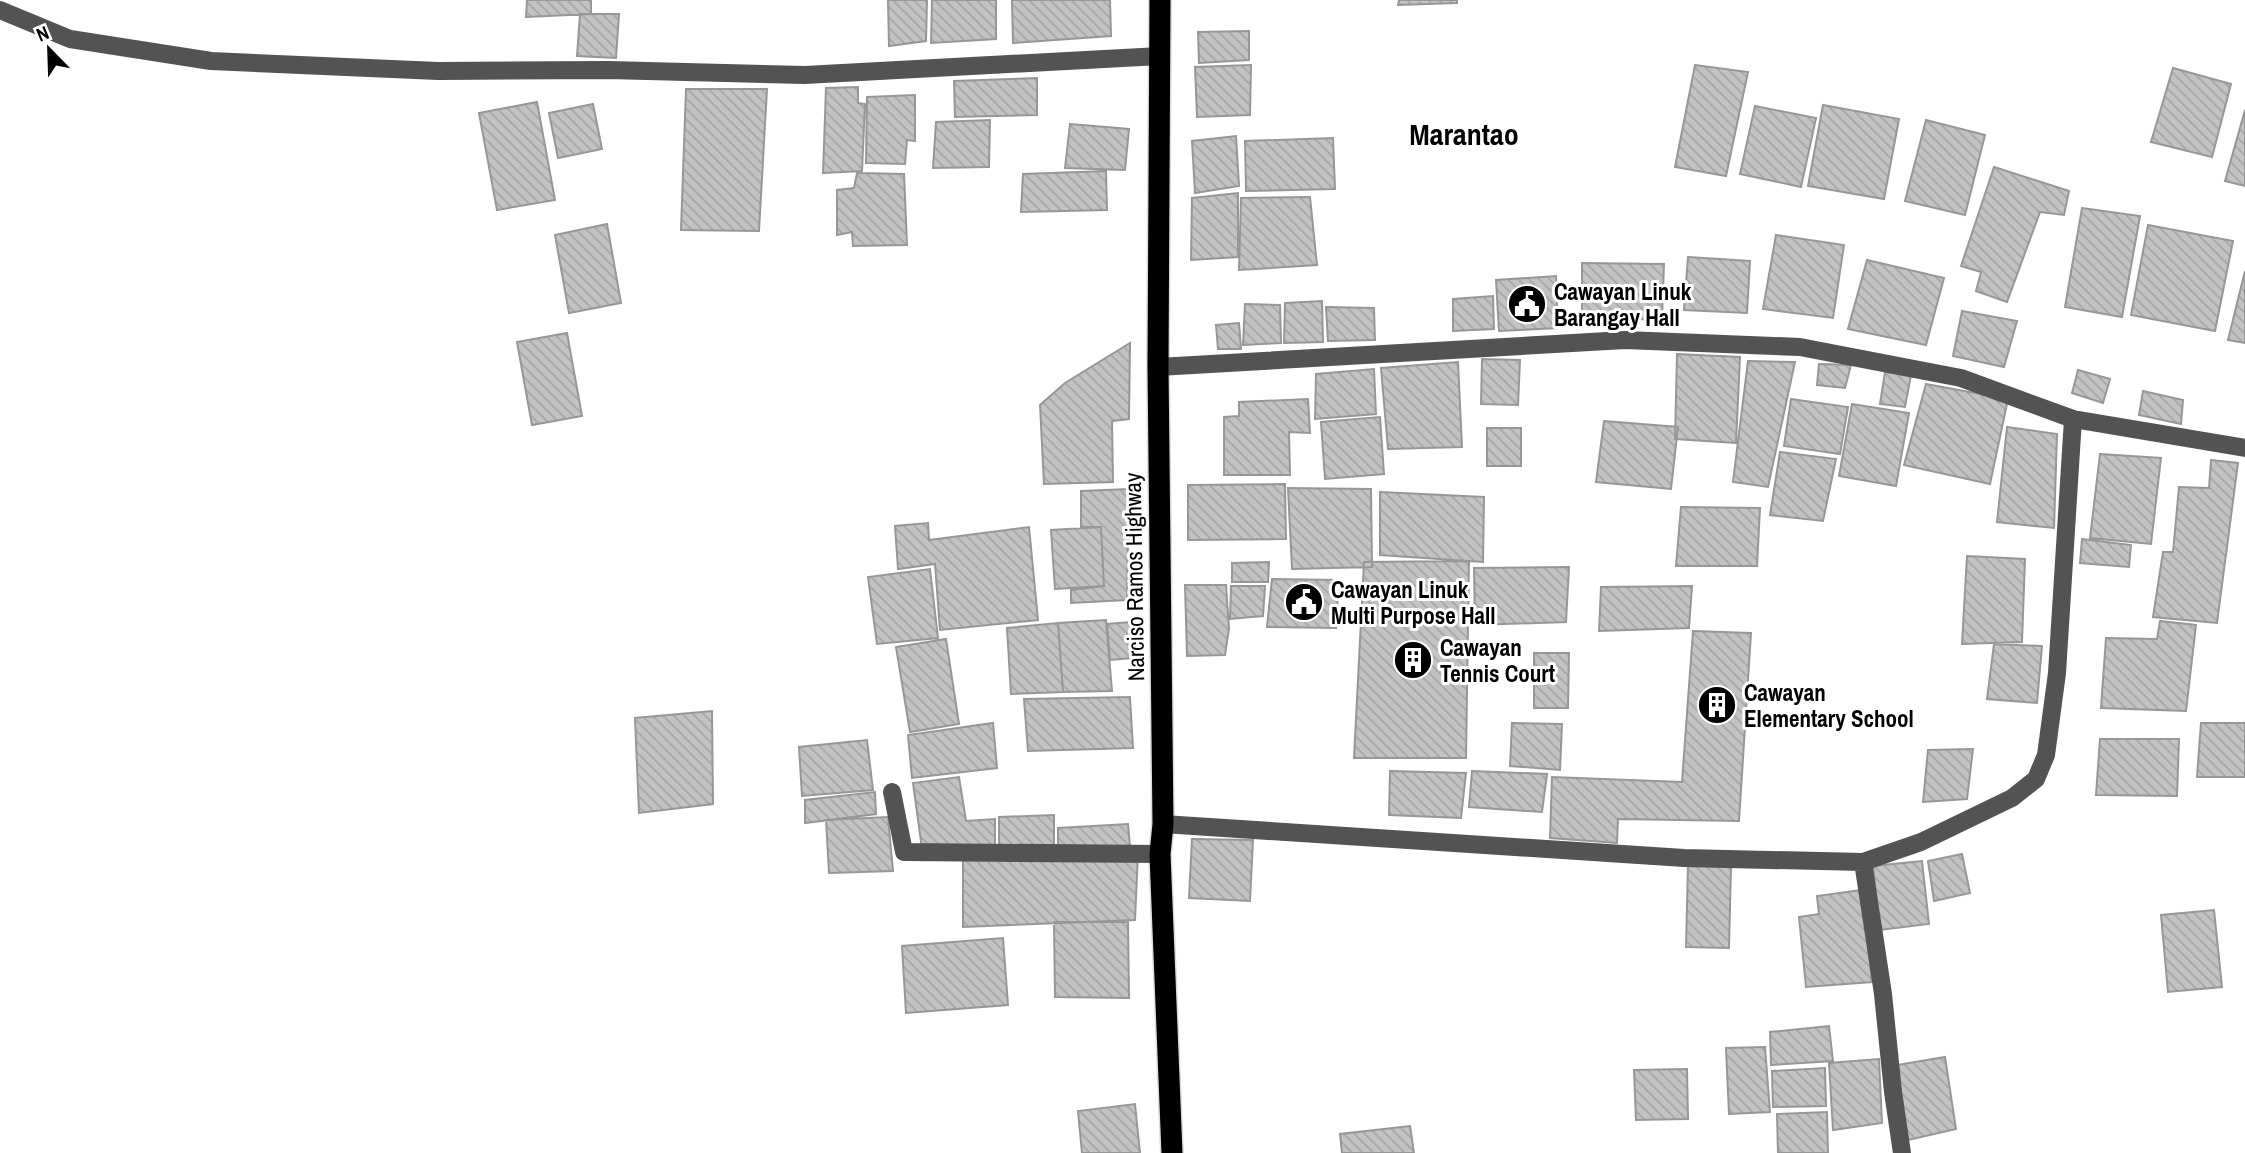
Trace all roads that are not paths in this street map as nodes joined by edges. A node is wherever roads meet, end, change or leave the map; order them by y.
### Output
1 (1160, 0) edge
2 (0, 9) edge
3 (1160, 55) junction
4 (1158, 368) junction
5 (2073, 419) junction
6 (2245, 448) edge
7 (892, 792) dead end
8 (1163, 824) junction
9 (1160, 853) junction
10 (1864, 862) junction
11 (1172, 1153) edge
12 (1902, 1153) edge

1 - 3 highway, Narciso Ramos Highway
2 - 3 street
3 - 4 highway, Narciso Ramos Highway
4 - 5 street
4 - 8 highway, Narciso Ramos Highway
5 - 6 street
5 - 10 street
7 - 9 street
8 - 9 highway, Narciso Ramos Highway
8 - 10 street
9 - 11 highway, Narciso Ramos Highway
10 - 12 street

